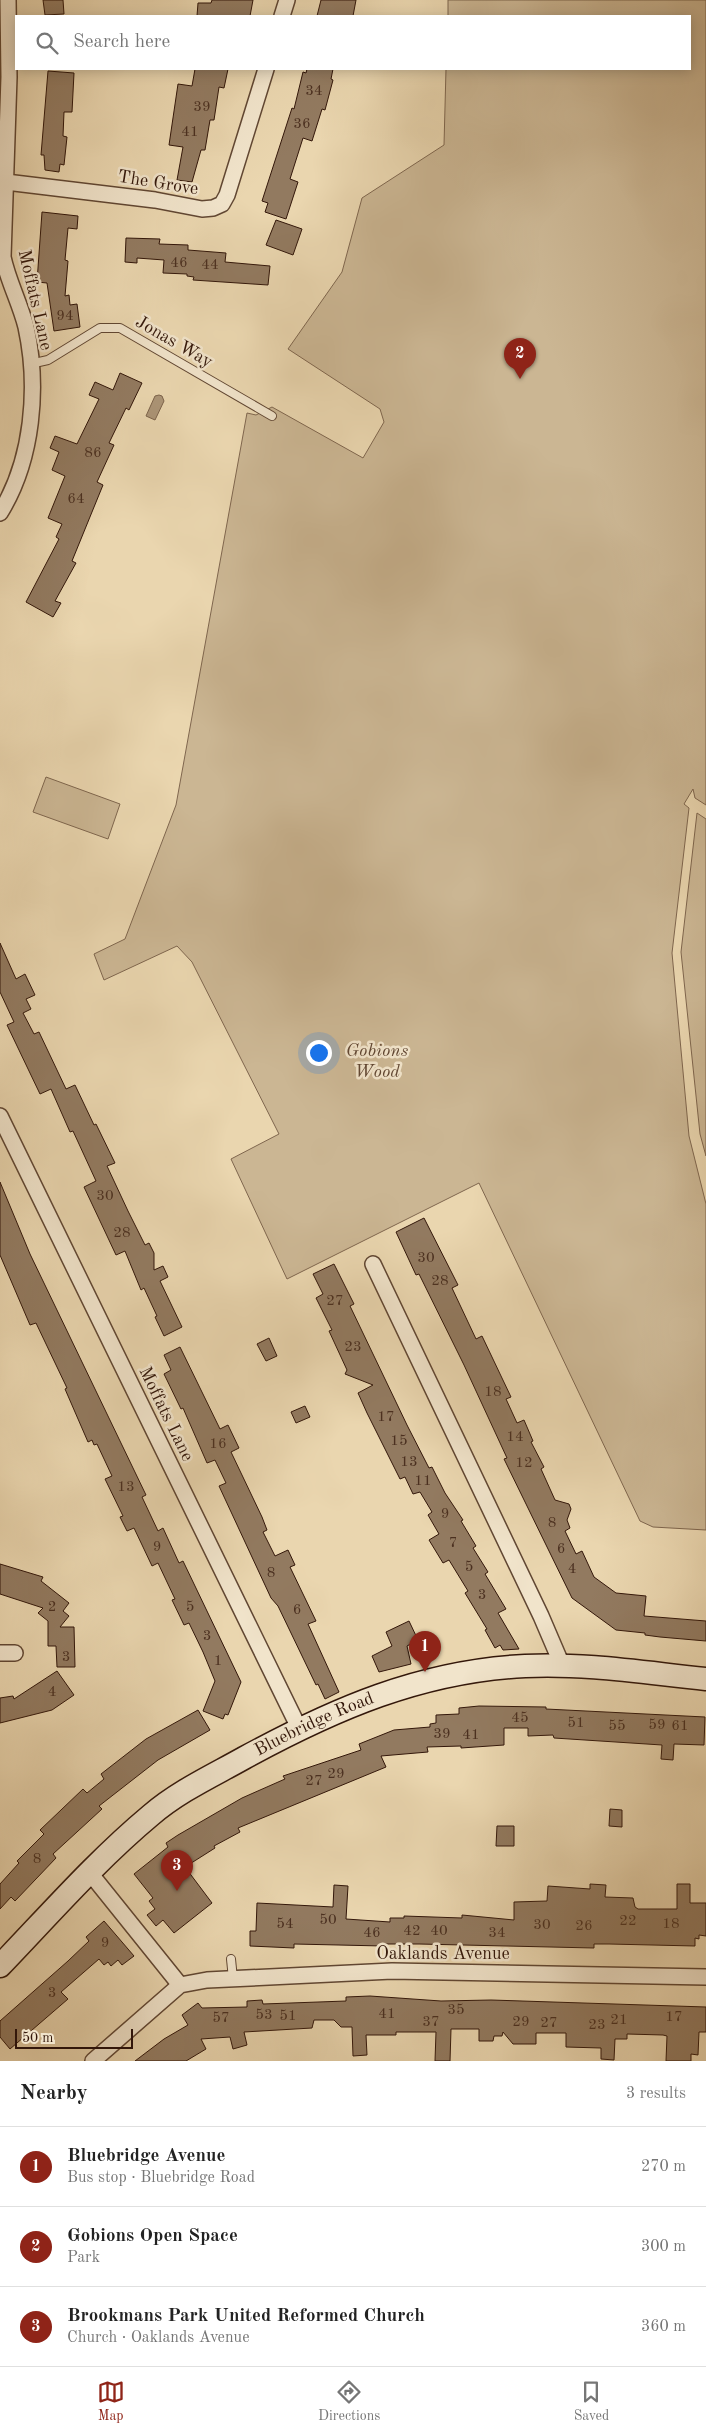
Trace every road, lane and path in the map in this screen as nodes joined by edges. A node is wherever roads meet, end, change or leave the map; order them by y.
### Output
1 (8, 0) edge
2 (287, 0) edge
3 (282, 15) edge
4 (5, 35) edge
5 (266, 70) edge
6 (6, 182) junction
7 (3, 275) edge
8 (30, 364) junction
9 (272, 416) dead end
10 (2, 505) edge
11 (0, 1116) edge
12 (373, 1264) dead end
13 (562, 1666) junction
14 (706, 1679) edge
15 (299, 1728) junction
16 (90, 1873) junction
17 (232, 1959) dead end
18 (0, 1966) edge
19 (706, 1977) edge
20 (233, 1979) junction
21 (180, 1985) junction
22 (93, 2061) edge

1 - 4 street, Moffats Lane
2 - 3 street
4 - 6 street, Moffats Lane
5 - 6 street, The Grove
6 - 7 street, Moffats Lane
7 - 8 street, Moffats Lane
8 - 9 lane, Jonas Way
8 - 10 street, Moffats Lane
11 - 15 street, Moffats Lane
12 - 13 street
13 - 14 street, Bluebridge Road
13 - 15 street, Bluebridge Road
15 - 16 street, Bluebridge Road
16 - 18 street, Bluebridge Road
16 - 21 street
17 - 20 lane
19 - 20 street, Oaklands Avenue
20 - 21 street, Oaklands Avenue
21 - 22 street

